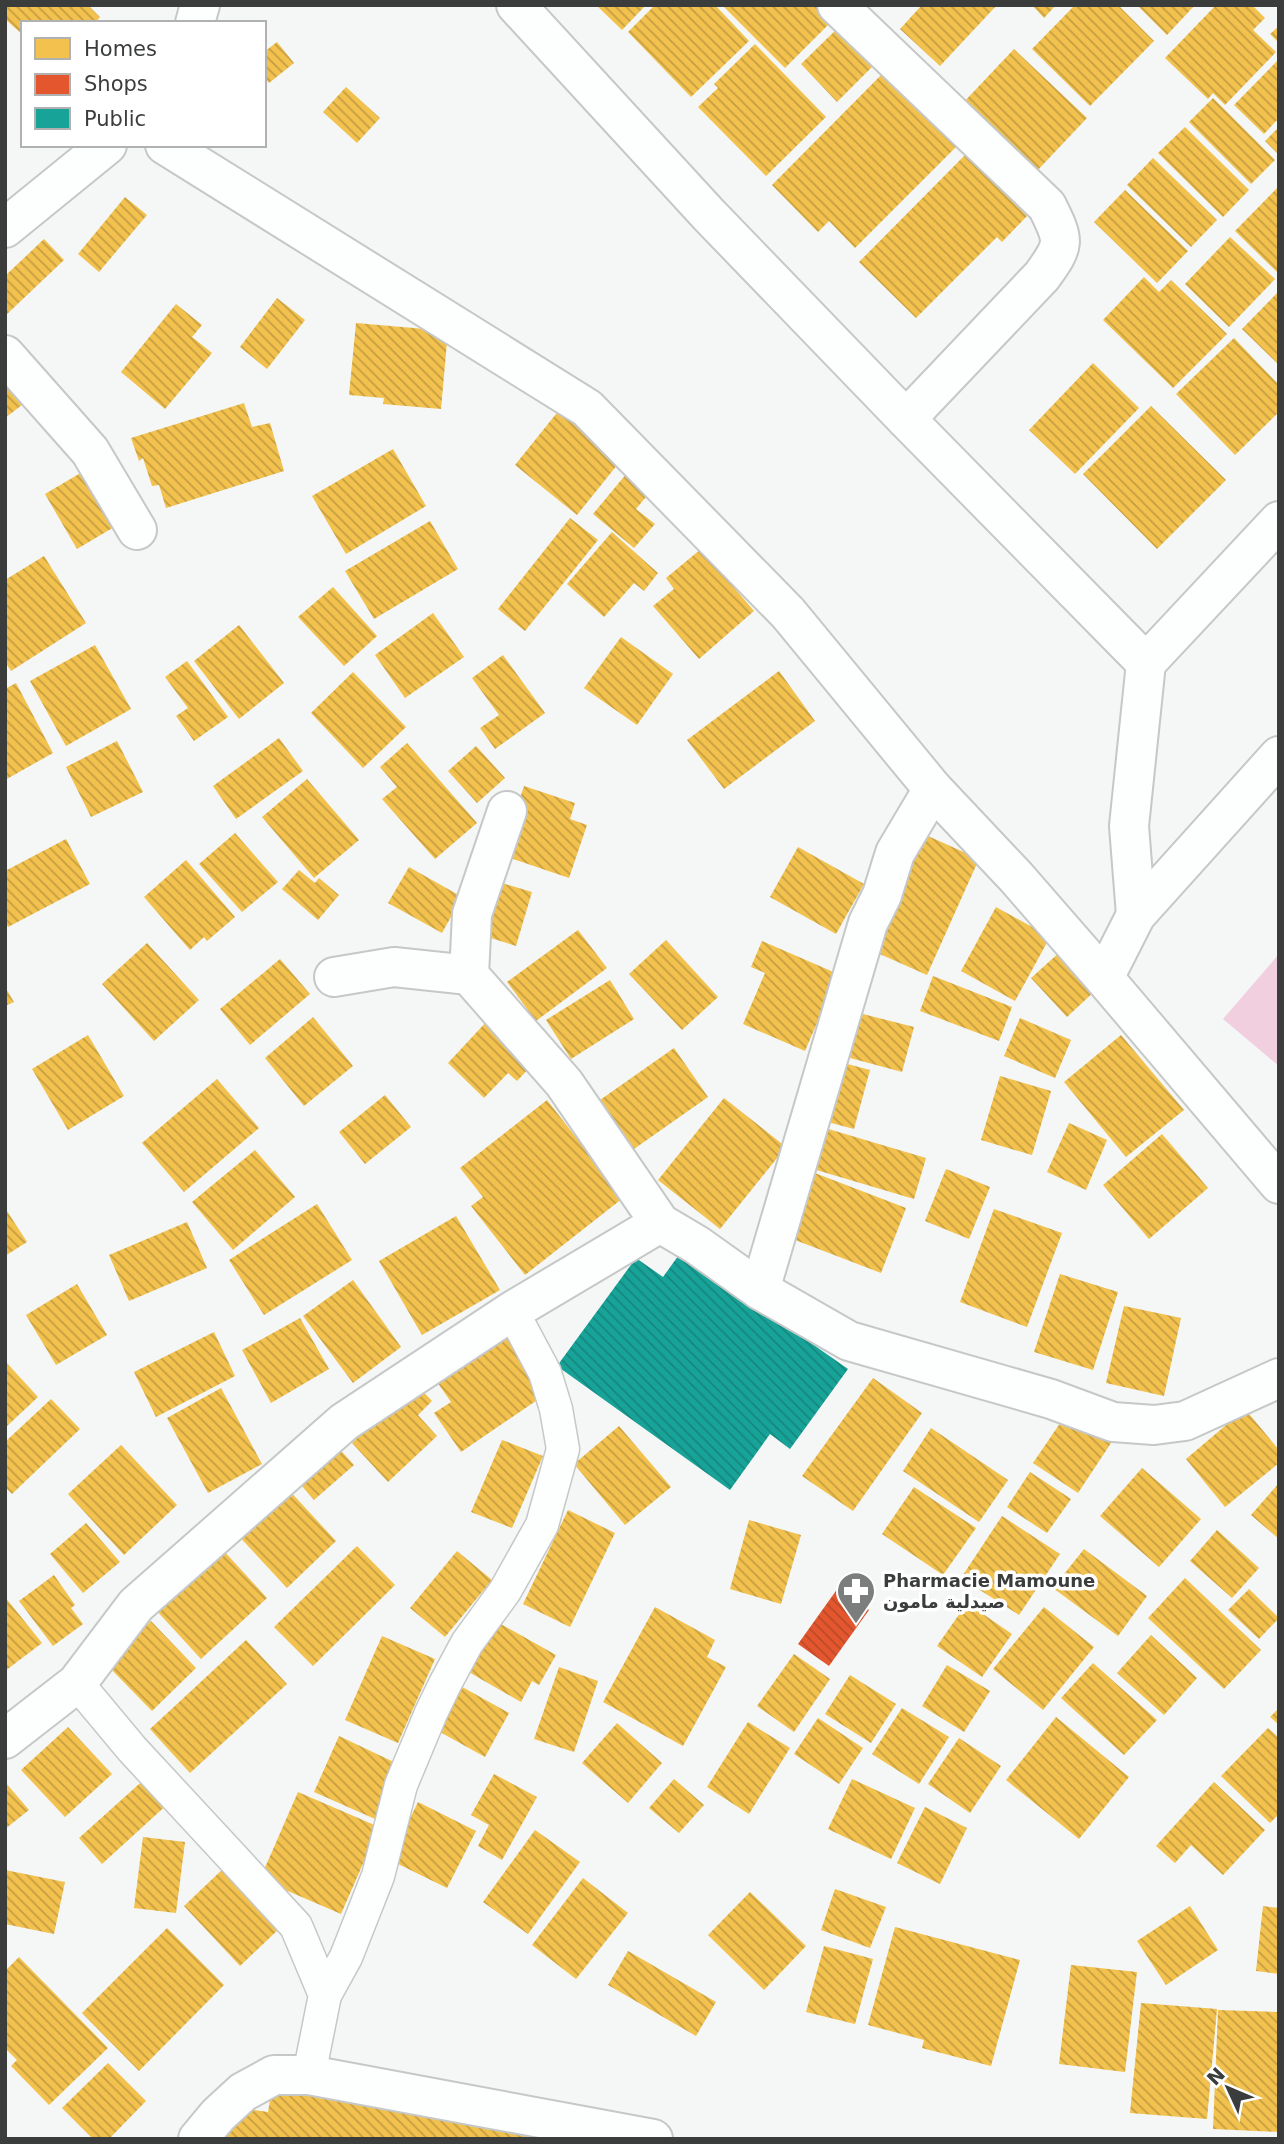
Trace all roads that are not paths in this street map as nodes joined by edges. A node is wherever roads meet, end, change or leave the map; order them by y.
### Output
1 (516, 5) edge
2 (837, 5) edge
3 (105, 147) edge
4 (167, 147) edge
5 (5, 228) edge
6 (5, 355) edge
7 (906, 419) junction
8 (1279, 521) edge
9 (137, 530) dead end
10 (1146, 663) junction
11 (1279, 756) edge
12 (933, 789) junction
13 (507, 811) dead end
14 (1136, 915) junction
15 (469, 975) junction
16 (334, 977) dead end
17 (1104, 978) junction
18 (1279, 1184) edge
19 (660, 1223) junction
20 (760, 1290) junction
21 (512, 1311) junction
22 (1279, 1378) edge
23 (77, 1683) junction
24 (5, 1739) edge
25 (325, 1995) junction
26 (309, 2076) junction
27 (198, 2139) edge
28 (653, 2139) edge

1 - 7 street
2 - 7 street
3 - 5 street
4 - 12 street
6 - 9 street
7 - 10 street
8 - 10 street
10 - 14 street
11 - 14 street
12 - 17 street
12 - 20 street
13 - 15 street
14 - 17 street
15 - 16 street
15 - 19 street
17 - 18 street
19 - 20 street
19 - 21 street
20 - 22 street
21 - 23 street
21 - 25 lane
23 - 24 street
23 - 25 lane
25 - 26 lane
26 - 27 street
26 - 28 street

